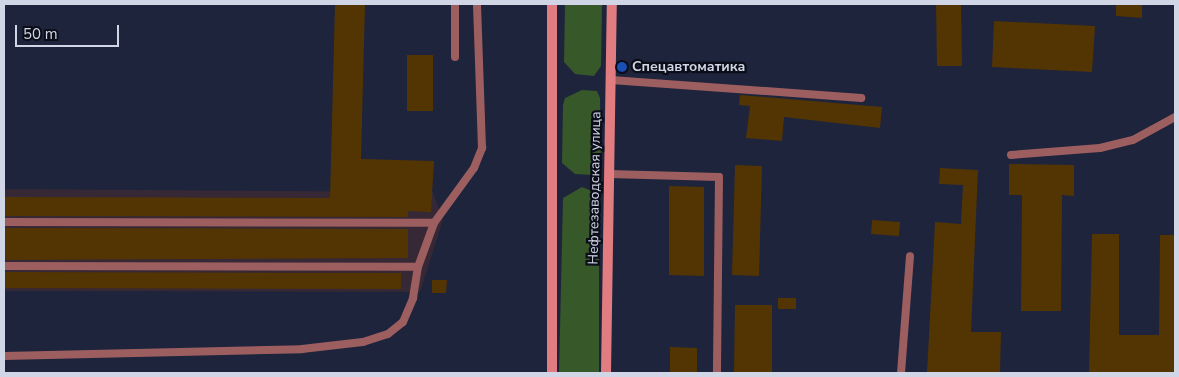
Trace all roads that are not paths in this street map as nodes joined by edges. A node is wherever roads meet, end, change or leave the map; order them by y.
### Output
1 (455, 4) edge
2 (478, 4) edge
3 (552, 4) edge
4 (612, 4) edge
5 (455, 57) dead end
6 (610, 80) junction
7 (861, 98) dead end
8 (1175, 117) edge
9 (1011, 155) dead end
10 (609, 174) junction
11 (4, 222) edge
12 (434, 223) junction
13 (910, 256) dead end
14 (4, 266) edge
15 (418, 267) junction
16 (4, 356) edge
17 (552, 373) edge
18 (606, 373) edge
19 (718, 373) edge
20 (901, 373) edge

1 - 5 lane
2 - 12 lane
3 - 17 main road
4 - 6 main road, Нефтезаводская улица
6 - 7 lane
6 - 10 main road, Нефтезаводская улица
8 - 9 lane
10 - 18 main road, Нефтезаводская улица
10 - 19 lane
11 - 12 lane
12 - 15 lane
13 - 20 lane
14 - 15 lane
15 - 16 lane

